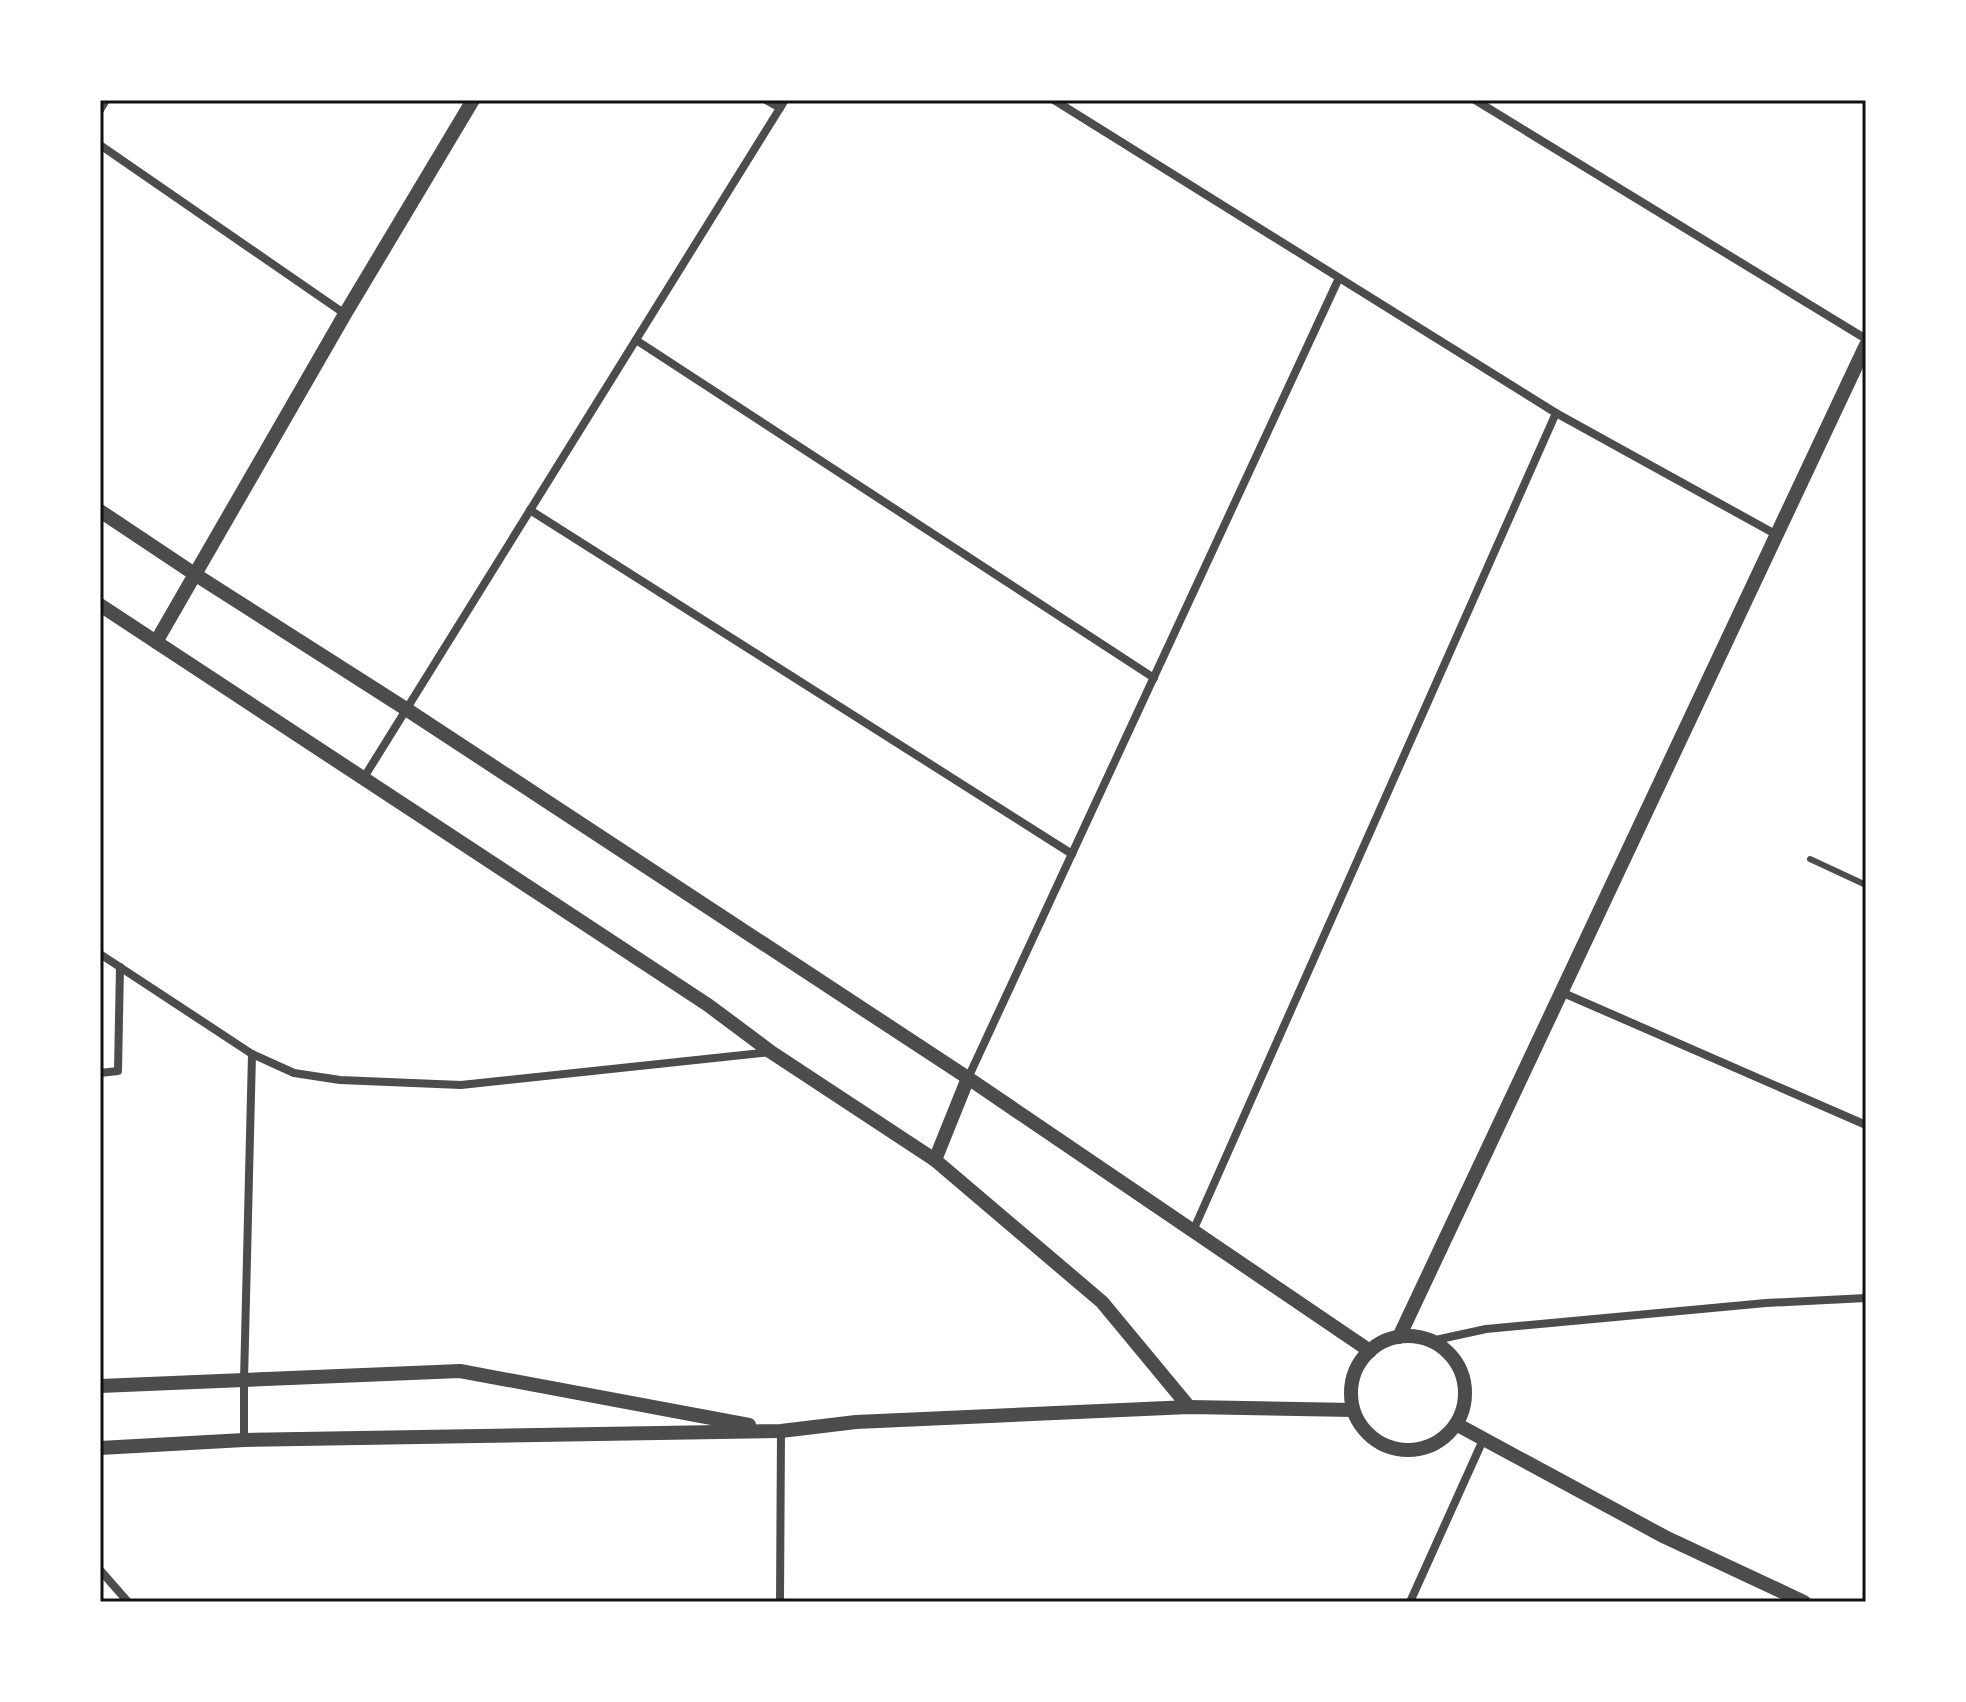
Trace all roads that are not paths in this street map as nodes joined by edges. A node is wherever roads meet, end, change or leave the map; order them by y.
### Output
1 (106, 100) edge
2 (473, 100) edge
3 (766, 100) edge
4 (1054, 100) edge
5 (1475, 100) edge
6 (783, 104) edge
7 (100, 110) edge
8 (100, 145) edge
9 (1339, 278) junction
10 (345, 314) junction
11 (636, 340) junction
12 (1866, 342) edge
13 (1556, 413) junction
14 (530, 510) junction
15 (100, 511) edge
16 (1777, 535) junction
17 (196, 575) junction
18 (100, 605) edge
19 (156, 642) junction
20 (1154, 678) junction
21 (406, 709) junction
22 (363, 779) junction
23 (1072, 854) junction
24 (1810, 859) dead end
25 (1866, 885) edge
26 (100, 954) edge
27 (120, 967) junction
28 (1561, 992) junction
29 (771, 1052) junction
30 (252, 1054) junction
31 (100, 1073) edge
32 (968, 1078) junction
33 (1866, 1125) edge
34 (935, 1160) junction
35 (1193, 1231) junction
36 (1866, 1298) edge
37 (1399, 1337) junction
38 (1431, 1341) junction
39 (1370, 1351) junction
40 (244, 1380) junction
41 (100, 1386) edge
42 (1189, 1407) junction
43 (1353, 1410) junction
44 (1456, 1424) junction
45 (781, 1431) junction
46 (244, 1440) junction
47 (1483, 1440) junction
48 (100, 1448) edge
49 (100, 1570) edge
50 (128, 1602) edge
51 (780, 1602) edge
52 (1410, 1602) edge
53 (1804, 1602) edge

1 - 7 street
2 - 10 street
3 - 6 street
4 - 9 street
5 - 12 street
6 - 11 street
8 - 10 street
9 - 13 street
9 - 20 street
10 - 17 street
11 - 14 street
11 - 20 street
12 - 16 street
13 - 16 street
13 - 35 street
14 - 21 street
14 - 23 street
15 - 17 street
16 - 28 street
17 - 19 street
17 - 21 street
18 - 19 street
19 - 22 street
20 - 23 street
21 - 22 street
21 - 32 street
22 - 29 street
23 - 32 street
24 - 25 lane
26 - 27 street
27 - 30 street
27 - 31 street
28 - 33 street
28 - 37 street
29 - 30 street
29 - 34 street
30 - 40 street
32 - 34 street
32 - 35 street
34 - 42 street
35 - 39 street
36 - 38 street
37 - 38 street
37 - 39 street
38 - 44 street
39 - 43 street
40 - 41 street
40 - 45 street
40 - 46 street
42 - 43 street
42 - 45 street
43 - 44 street
44 - 47 street
45 - 46 street
45 - 51 street
46 - 48 street
47 - 52 street
47 - 53 street
49 - 50 street

